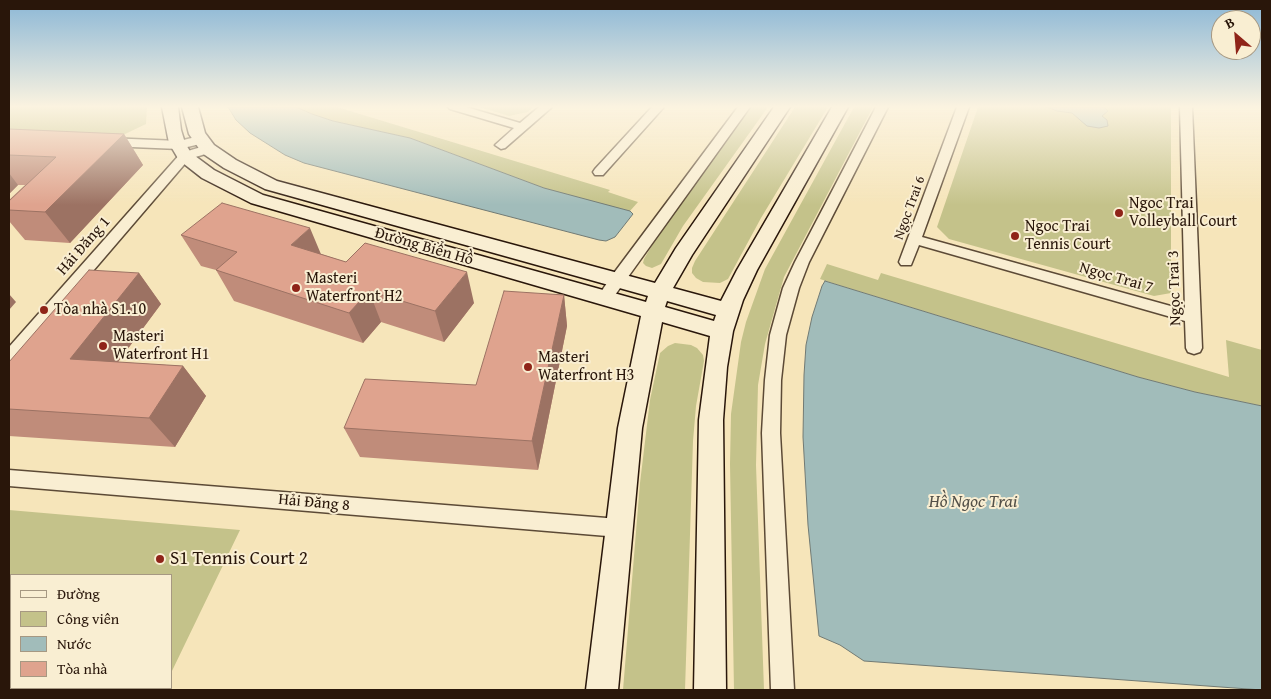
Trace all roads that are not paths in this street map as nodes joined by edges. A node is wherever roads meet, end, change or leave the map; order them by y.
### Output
1 (177, 140) edge
2 (202, 140) edge
3 (508, 140) edge
4 (628, 140) edge
5 (720, 140) edge
6 (760, 140) edge
7 (821, 140) edge
8 (865, 140) edge
9 (951, 140) edge
10 (1187, 140) edge
11 (98, 142) edge
12 (204, 144) junction
13 (501, 145) dead end
14 (182, 150) junction
15 (599, 172) dead end
16 (914, 239) junction
17 (906, 262) dead end
18 (616, 281) junction
19 (605, 298) junction
20 (657, 302) junction
21 (1193, 318) junction
22 (726, 321) junction
23 (1194, 348) dead end
24 (9, 358) edge
25 (9, 478) edge
26 (619, 528) junction
27 (602, 690) edge
28 (710, 690) edge
29 (782, 690) edge

1 - 14 street
2 - 12 street
3 - 13 street
4 - 15 street
5 - 18 street
6 - 20 street
7 - 22 street
8 - 29 street
9 - 16 street, Ngọc Trai 6
10 - 21 street, Ngọc Trai 3
11 - 14 street
12 - 14 street
12 - 18 street, Đường Biển Hồ
14 - 19 street, Đường Biển Hồ
14 - 24 street, Hải Đăng 1
16 - 17 street, Ngọc Trai 6
16 - 21 street, Ngọc Trai 7
18 - 19 street
18 - 20 street, Đường Biển Hồ
19 - 20 street, Đường Biển Hồ
20 - 22 street, Đường Biển Hồ
20 - 26 street
21 - 23 street, Ngọc Trai 3
22 - 28 street
25 - 26 street, Hải Đăng 8
26 - 27 street

